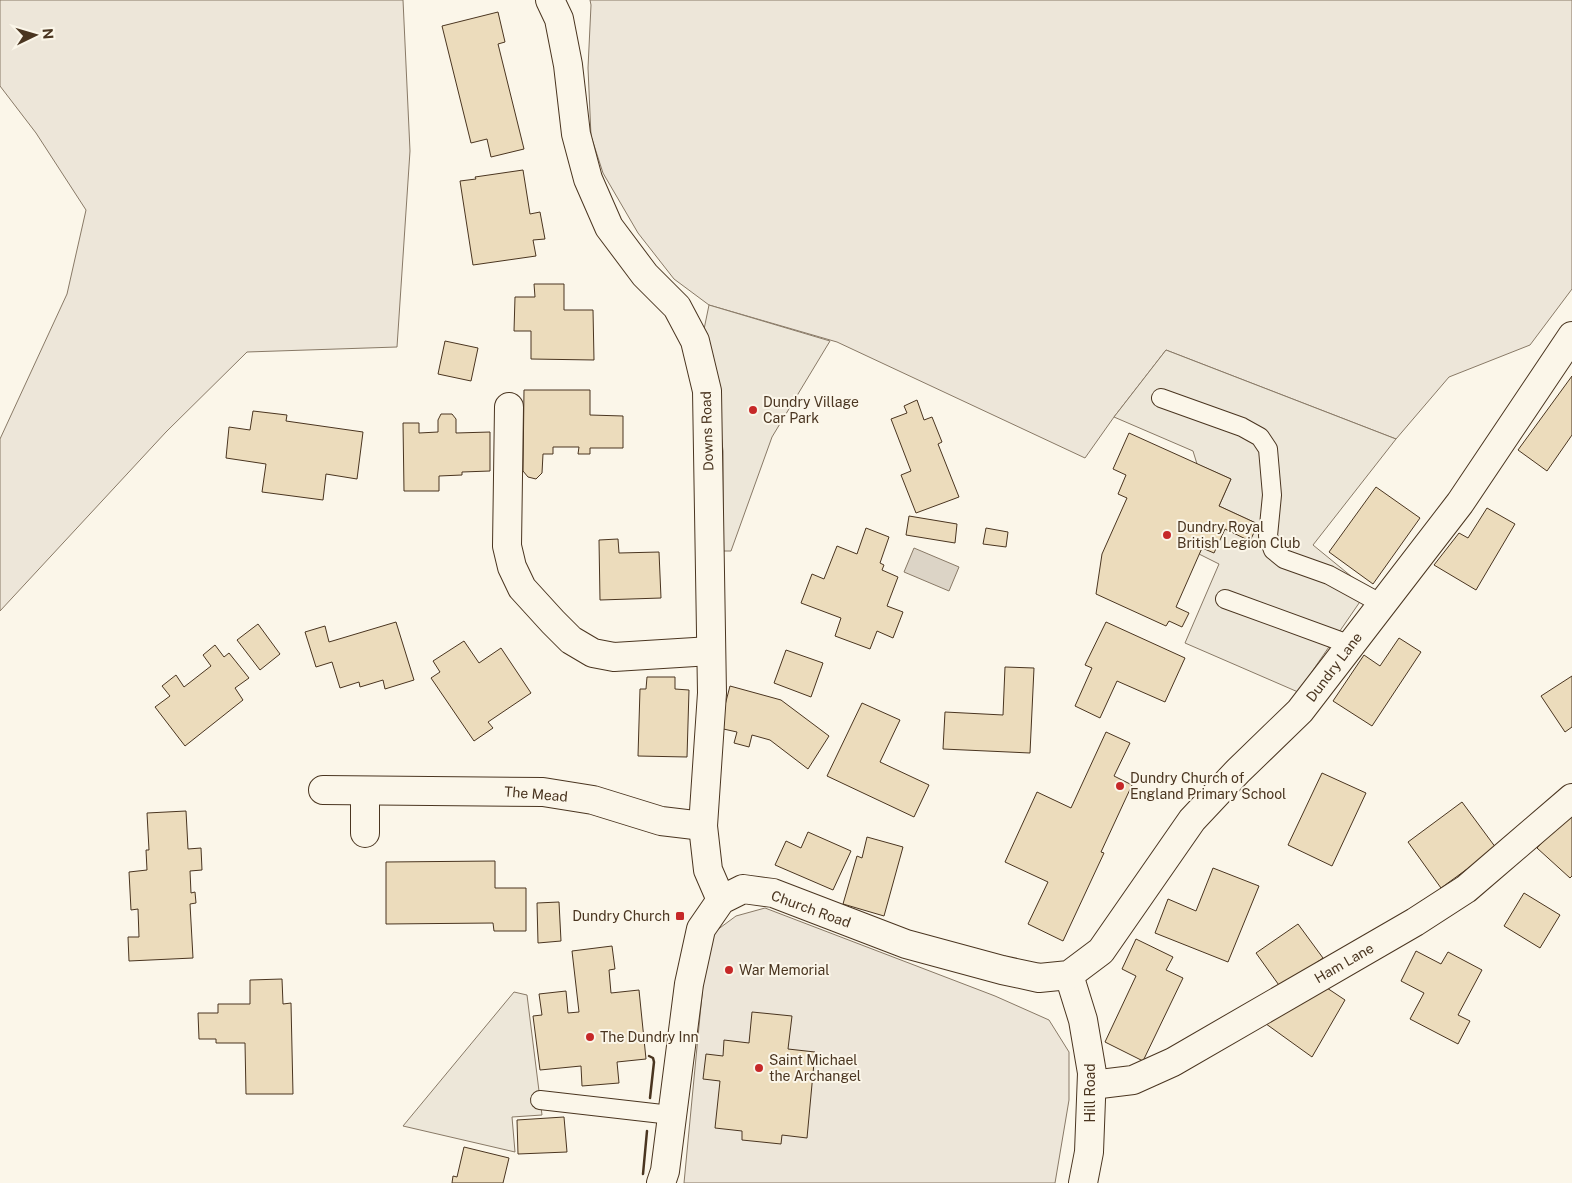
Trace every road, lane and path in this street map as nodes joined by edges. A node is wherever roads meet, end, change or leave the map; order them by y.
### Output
1 (550, 0) edge
2 (1572, 336) edge
3 (1161, 398) dead end
4 (509, 407) dead end
5 (1225, 599) dead end
6 (1382, 604) junction
7 (1351, 645) junction
8 (711, 651) junction
9 (323, 790) dead end
10 (365, 791) junction
11 (1572, 798) edge
12 (703, 826) junction
13 (365, 833) dead end
14 (721, 900) junction
15 (1069, 975) junction
16 (1092, 1085) junction
17 (540, 1100) dead end
18 (671, 1115) junction
19 (661, 1183) edge
20 (1083, 1183) edge

1 - 8 street, Downs Road
2 - 6 street, Dundry Lane
3 - 6 lane
4 - 8 street
5 - 7 lane
6 - 7 street, Dundry Lane
7 - 15 street, Dundry Lane
8 - 12 street, Downs Road
9 - 10 street, The Mead
10 - 12 street, The Mead
10 - 13 street
11 - 16 street, Ham Lane
12 - 14 street, Downs Road
14 - 15 street, Church Road
14 - 18 street, Church Road
15 - 16 street, Hill Road
16 - 20 street, Hill Road
17 - 18 lane
18 - 19 street, Church Road

